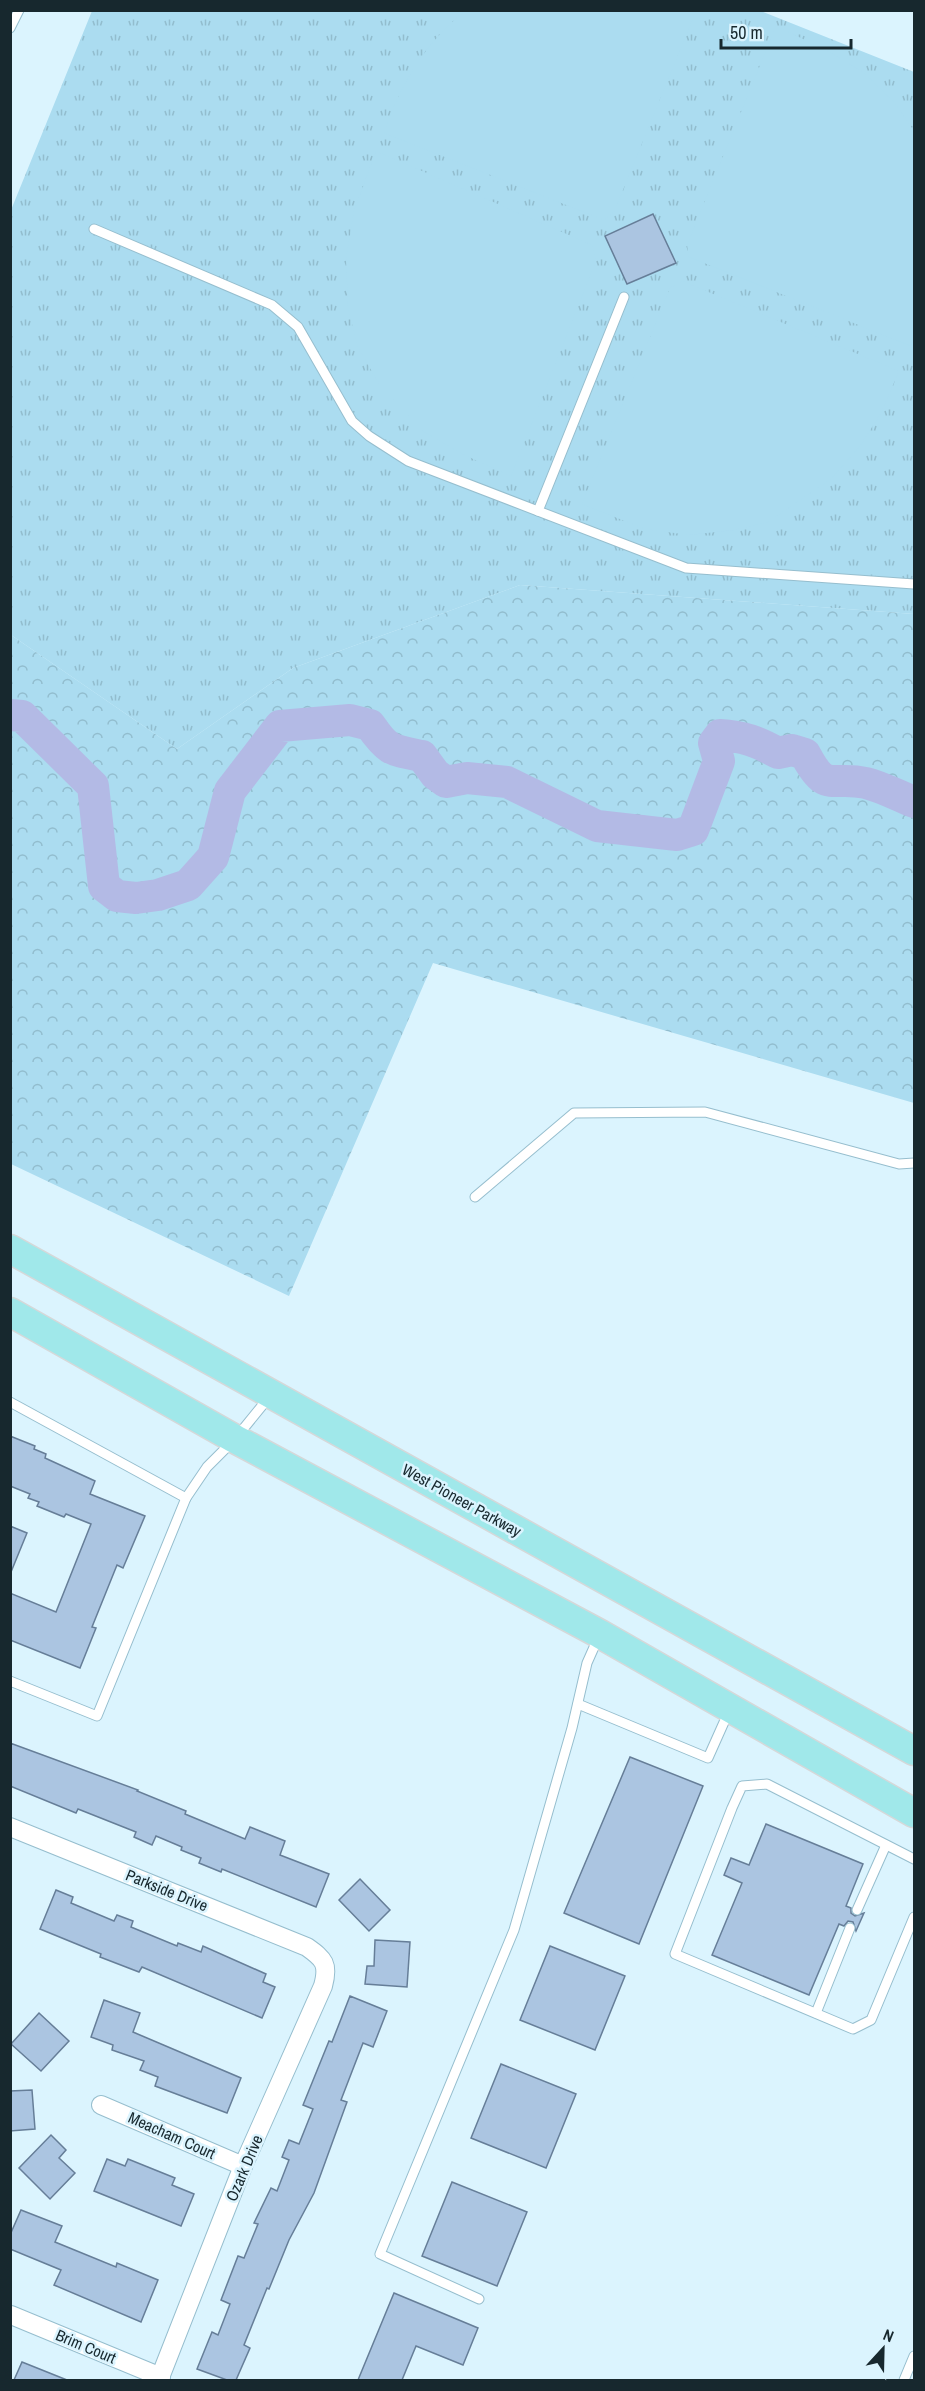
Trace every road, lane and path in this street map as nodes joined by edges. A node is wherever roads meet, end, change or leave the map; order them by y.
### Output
1 (19, 10) edge
2 (10, 28) edge
3 (94, 229) dead end
4 (624, 297) dead end
5 (538, 511) junction
6 (915, 584) edge
7 (915, 1163) edge
8 (475, 1197) dead end
9 (10, 1249) edge
10 (10, 1312) edge
11 (272, 1394) junction
12 (10, 1402) edge
13 (235, 1439) junction
14 (186, 1498) junction
15 (600, 1634) junction
16 (10, 1681) edge
17 (578, 1704) junction
18 (731, 1708) junction
19 (915, 1751) edge
20 (915, 1813) edge
21 (10, 1827) edge
22 (886, 1845) junction
23 (915, 1860) edge
24 (857, 1910) dead end
25 (915, 1917) edge
26 (850, 1928) dead end
27 (321, 1956) joint
28 (816, 2013) junction
29 (101, 2104) dead end
30 (243, 2166) junction
31 (479, 2299) dead end
32 (11, 2315) edge
33 (915, 2356) edge
34 (160, 2379) edge
35 (904, 2380) edge

1 - 2 lane
3 - 5 lane
4 - 5 lane
5 - 6 lane
7 - 8 lane
9 - 11 main road, West Pioneer Parkway
10 - 13 main road
11 - 13 lane
11 - 19 main road, West Pioneer Parkway
12 - 14 lane
13 - 14 lane
13 - 15 main road
14 - 16 lane
15 - 17 lane
15 - 18 main road
17 - 18 lane
17 - 31 lane
18 - 20 main road
21 - 27 street, Parkside Drive
22 - 23 lane
22 - 24 lane
22 - 28 lane
25 - 28 lane
26 - 28 lane
27 - 30 street, Ozark Drive
29 - 30 street, Meacham Court
30 - 34 street, Ozark Drive
32 - 34 street, Brim Court
33 - 35 lane

